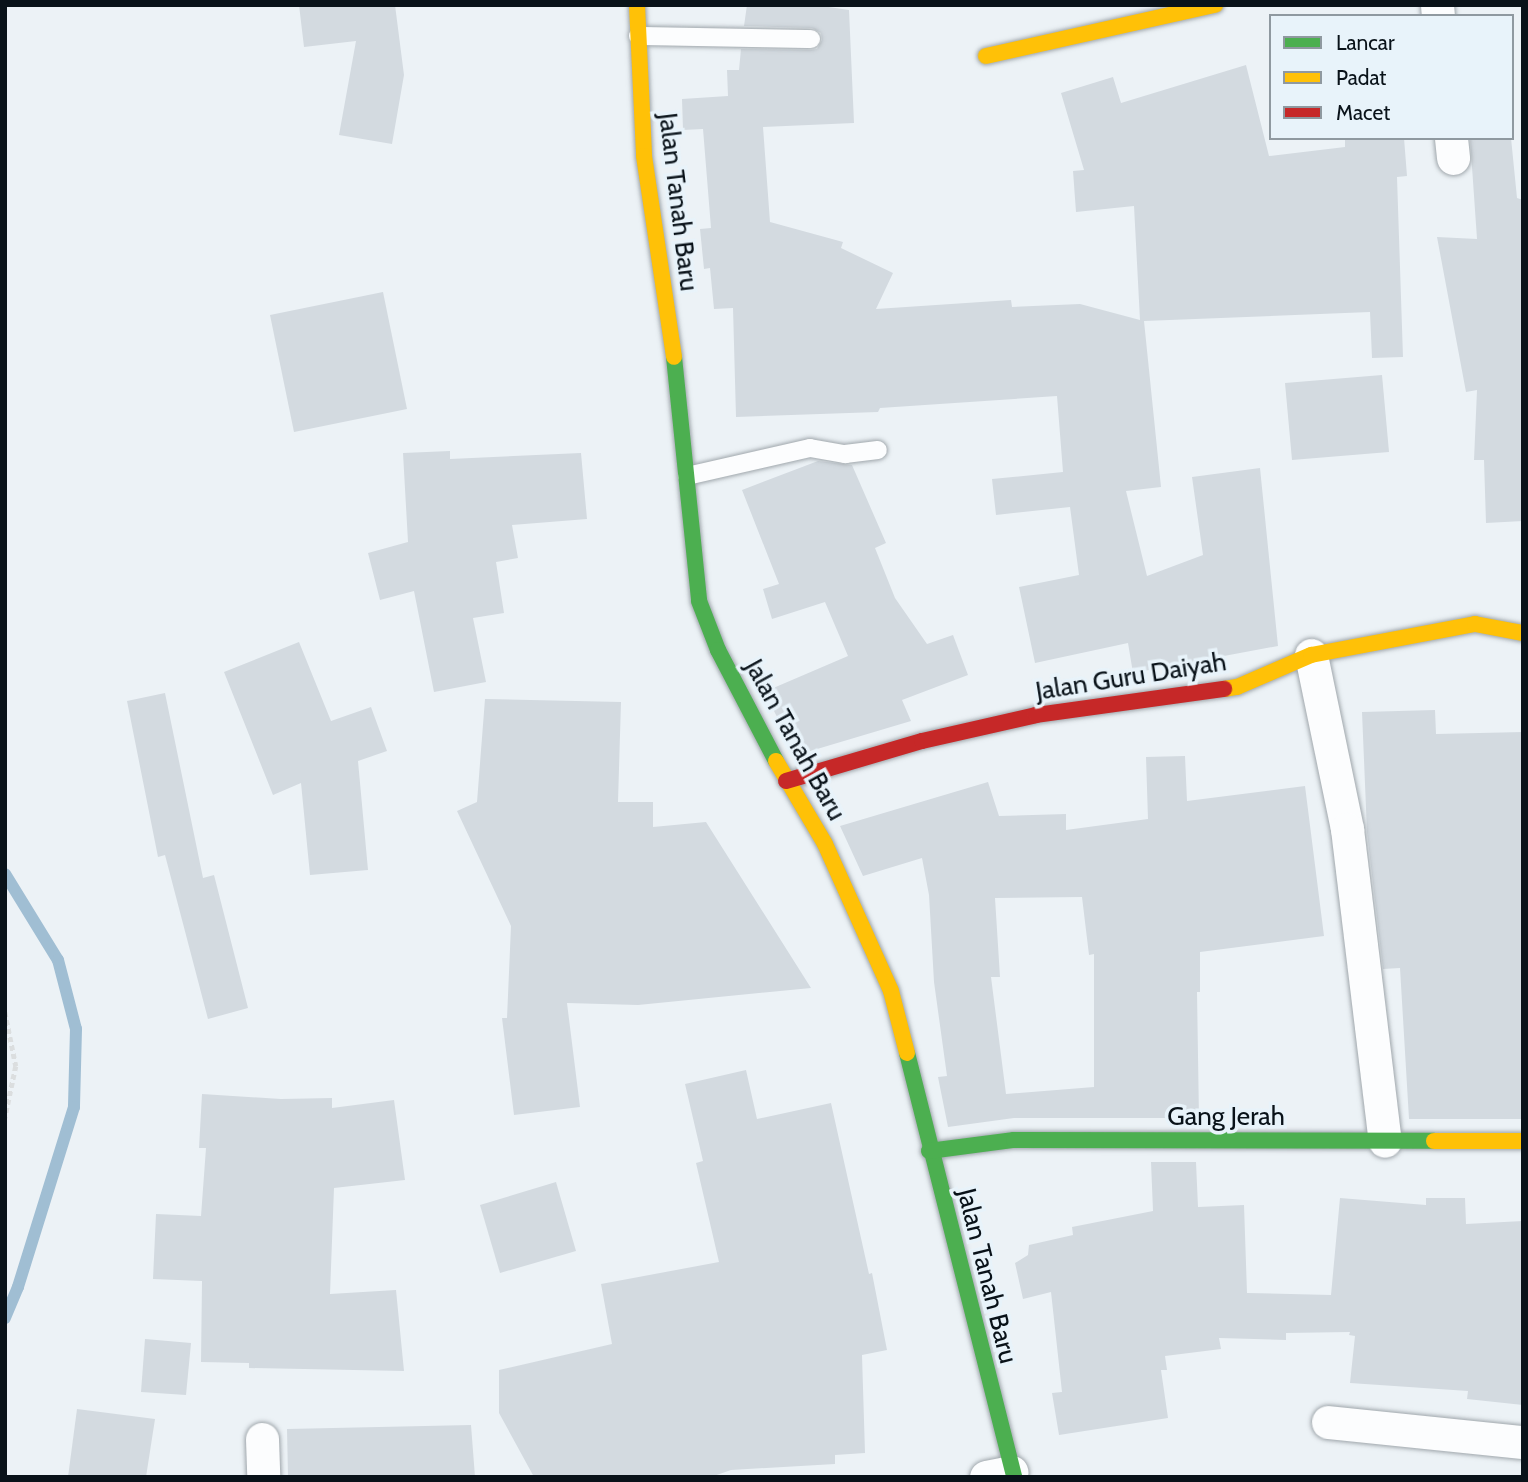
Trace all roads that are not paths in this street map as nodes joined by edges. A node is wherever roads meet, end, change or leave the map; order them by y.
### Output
1 (637, 5) edge
2 (1214, 5) edge
3 (638, 36) junction
4 (811, 39) dead end
5 (986, 56) dead end
6 (878, 450) dead end
7 (687, 476) junction
8 (1523, 633) edge
9 (1311, 655) junction
10 (786, 781) junction
11 (1385, 1141) junction
12 (1523, 1141) edge
13 (929, 1151) junction
14 (1328, 1422) dead end
15 (262, 1440) dead end
16 (1523, 1442) edge
17 (1001, 1475) edge
18 (263, 1477) edge

1 - 3 street, Jalan Tanah Baru
2 - 5 street
3 - 4 lane
3 - 7 street, Jalan Tanah Baru
6 - 7 lane
7 - 10 street, Jalan Tanah Baru
8 - 9 street, Jalan Guru Daiyah
9 - 10 street, Jalan Guru Daiyah
9 - 11 street
10 - 13 street, Jalan Tanah Baru
11 - 12 street, Gang Jerah
11 - 13 street, Gang Jerah
13 - 17 street, Jalan Tanah Baru
14 - 16 street
15 - 18 street

